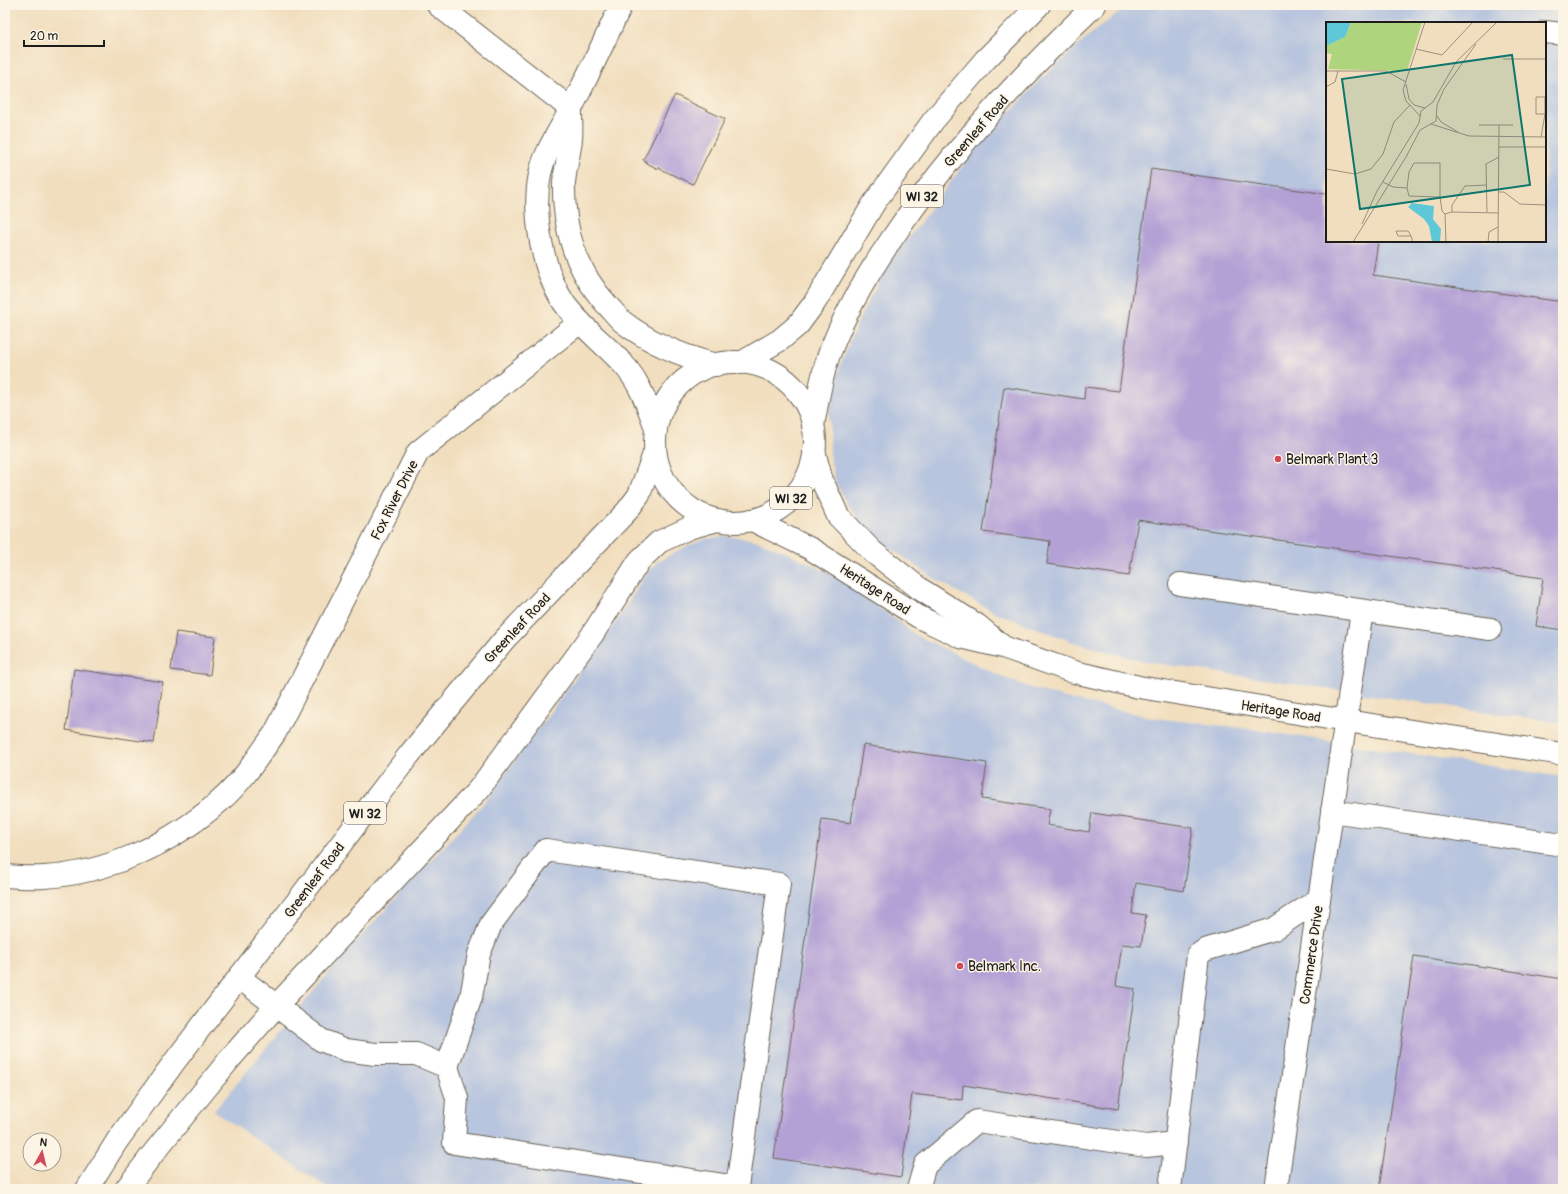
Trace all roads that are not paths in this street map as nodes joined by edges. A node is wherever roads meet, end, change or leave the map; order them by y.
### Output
1 (438, 5) edge
2 (621, 5) edge
3 (1039, 5) edge
4 (1095, 5) edge
5 (1546, 32) edge
6 (1563, 34) edge
7 (571, 108) junction
8 (580, 322) junction
9 (741, 363) junction
10 (716, 365) junction
11 (813, 426) junction
12 (656, 428) junction
13 (814, 450) junction
14 (655, 451) junction
15 (718, 520) junction
16 (752, 520) junction
17 (1180, 584) dead end
18 (1362, 610) junction
19 (1490, 629) dead end
20 (1003, 647) junction
21 (1346, 722) junction
22 (1563, 754) edge
23 (1332, 811) junction
24 (1563, 845) edge
25 (5, 876) edge
26 (1319, 899) junction
27 (240, 978) junction
28 (276, 1006) junction
29 (448, 1067) junction
30 (1176, 1143) junction
31 (738, 1188) edge
32 (87, 1189) edge
33 (126, 1189) edge
34 (918, 1189) edge
35 (1170, 1189) edge
36 (1276, 1189) edge

1 - 7 main road
2 - 7 main road
3 - 9 main road, WI 32
4 - 11 main road, Greenleaf Road / WI 32
5 - 6 main road
7 - 8 main road
7 - 10 main road
8 - 12 main road
8 - 25 main road, Fox River Drive
9 - 10 main road, WI 32
9 - 11 main road
10 - 12 main road, WI 32
11 - 13 main road, WI 32
12 - 14 main road, WI 32
13 - 16 main road, WI 32
13 - 20 main road, Heritage Road
14 - 15 main road
14 - 27 main road, Greenleaf Road / WI 32
15 - 16 main road, WI 32
15 - 28 main road, WI 32
16 - 20 main road, Heritage Road
17 - 18 main road
18 - 19 main road
18 - 21 main road, Commerce Drive
20 - 21 main road, Heritage Road
21 - 22 main road, Heritage Road
21 - 23 main road, Commerce Drive
23 - 24 main road
23 - 26 main road, Commerce Drive
26 - 30 main road
26 - 36 main road, Commerce Drive
27 - 28 main road
27 - 32 main road, Greenleaf Road / WI 32
28 - 29 main road
28 - 33 main road, WI 32
29 - 31 main road
29 - 31 main road
30 - 34 main road
30 - 35 main road

